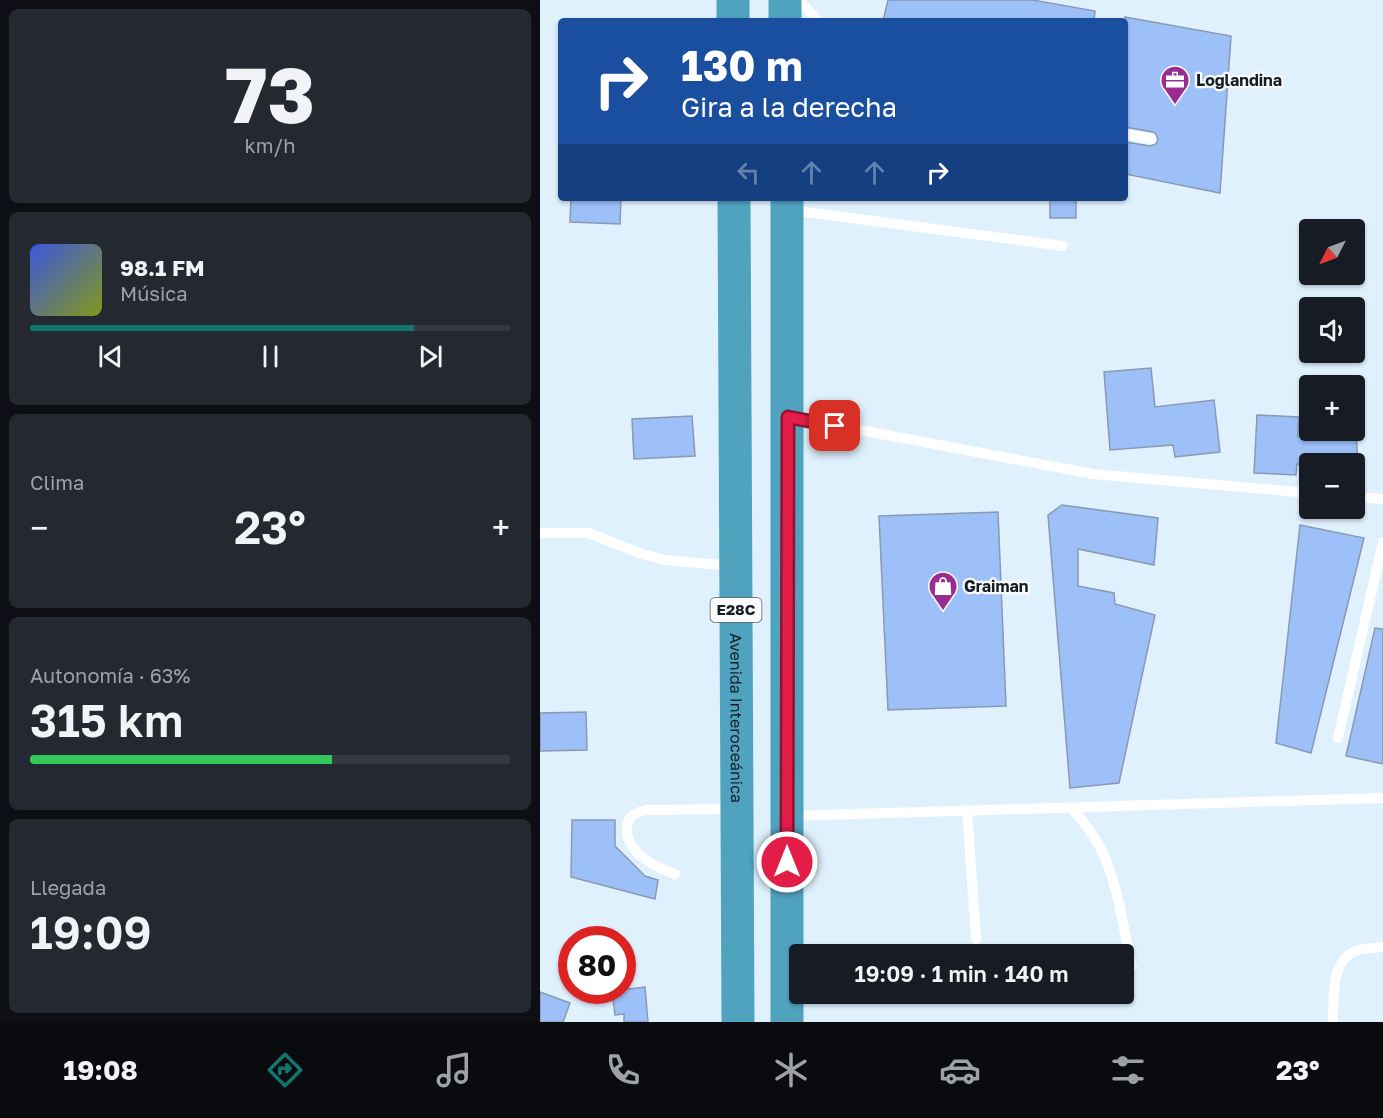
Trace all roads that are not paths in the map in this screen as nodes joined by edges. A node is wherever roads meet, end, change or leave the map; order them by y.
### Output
1 (733, 0) edge
2 (785, 0) edge
3 (799, 0) edge
4 (733, 18) edge
5 (785, 18) edge
6 (815, 18) edge
7 (1128, 135) edge
8 (1151, 139) dead end
9 (734, 201) edge
10 (787, 204) edge
11 (1063, 246) dead end
12 (788, 417) junction
13 (1299, 492) edge
14 (1365, 498) edge
15 (1383, 499) edge
16 (540, 533) edge
17 (1383, 542) edge
18 (735, 566) junction
19 (1338, 738) dead end
20 (1383, 798) edge
21 (1071, 807) junction
22 (737, 809) junction
23 (967, 810) junction
24 (787, 816) junction
25 (675, 874) dead end
26 (976, 939) dead end
27 (1127, 944) edge
28 (1383, 947) edge
29 (1333, 1020) dead end
30 (738, 1022) edge
31 (788, 1022) edge

1 - 4 highway
2 - 5 highway
3 - 6 lane
7 - 8 lane
9 - 18 highway, Avenida Interoceánica / E28C
10 - 11 lane
10 - 12 highway
12 - 13 lane
12 - 24 highway
14 - 15 lane
16 - 18 lane
17 - 19 lane
18 - 22 highway, Avenida Interoceánica / E28C
20 - 21 lane
21 - 23 lane
21 - 27 lane
22 - 25 lane
22 - 30 highway, Avenida Interoceánica / E28C
23 - 24 lane
23 - 26 lane
24 - 31 highway
28 - 29 lane

